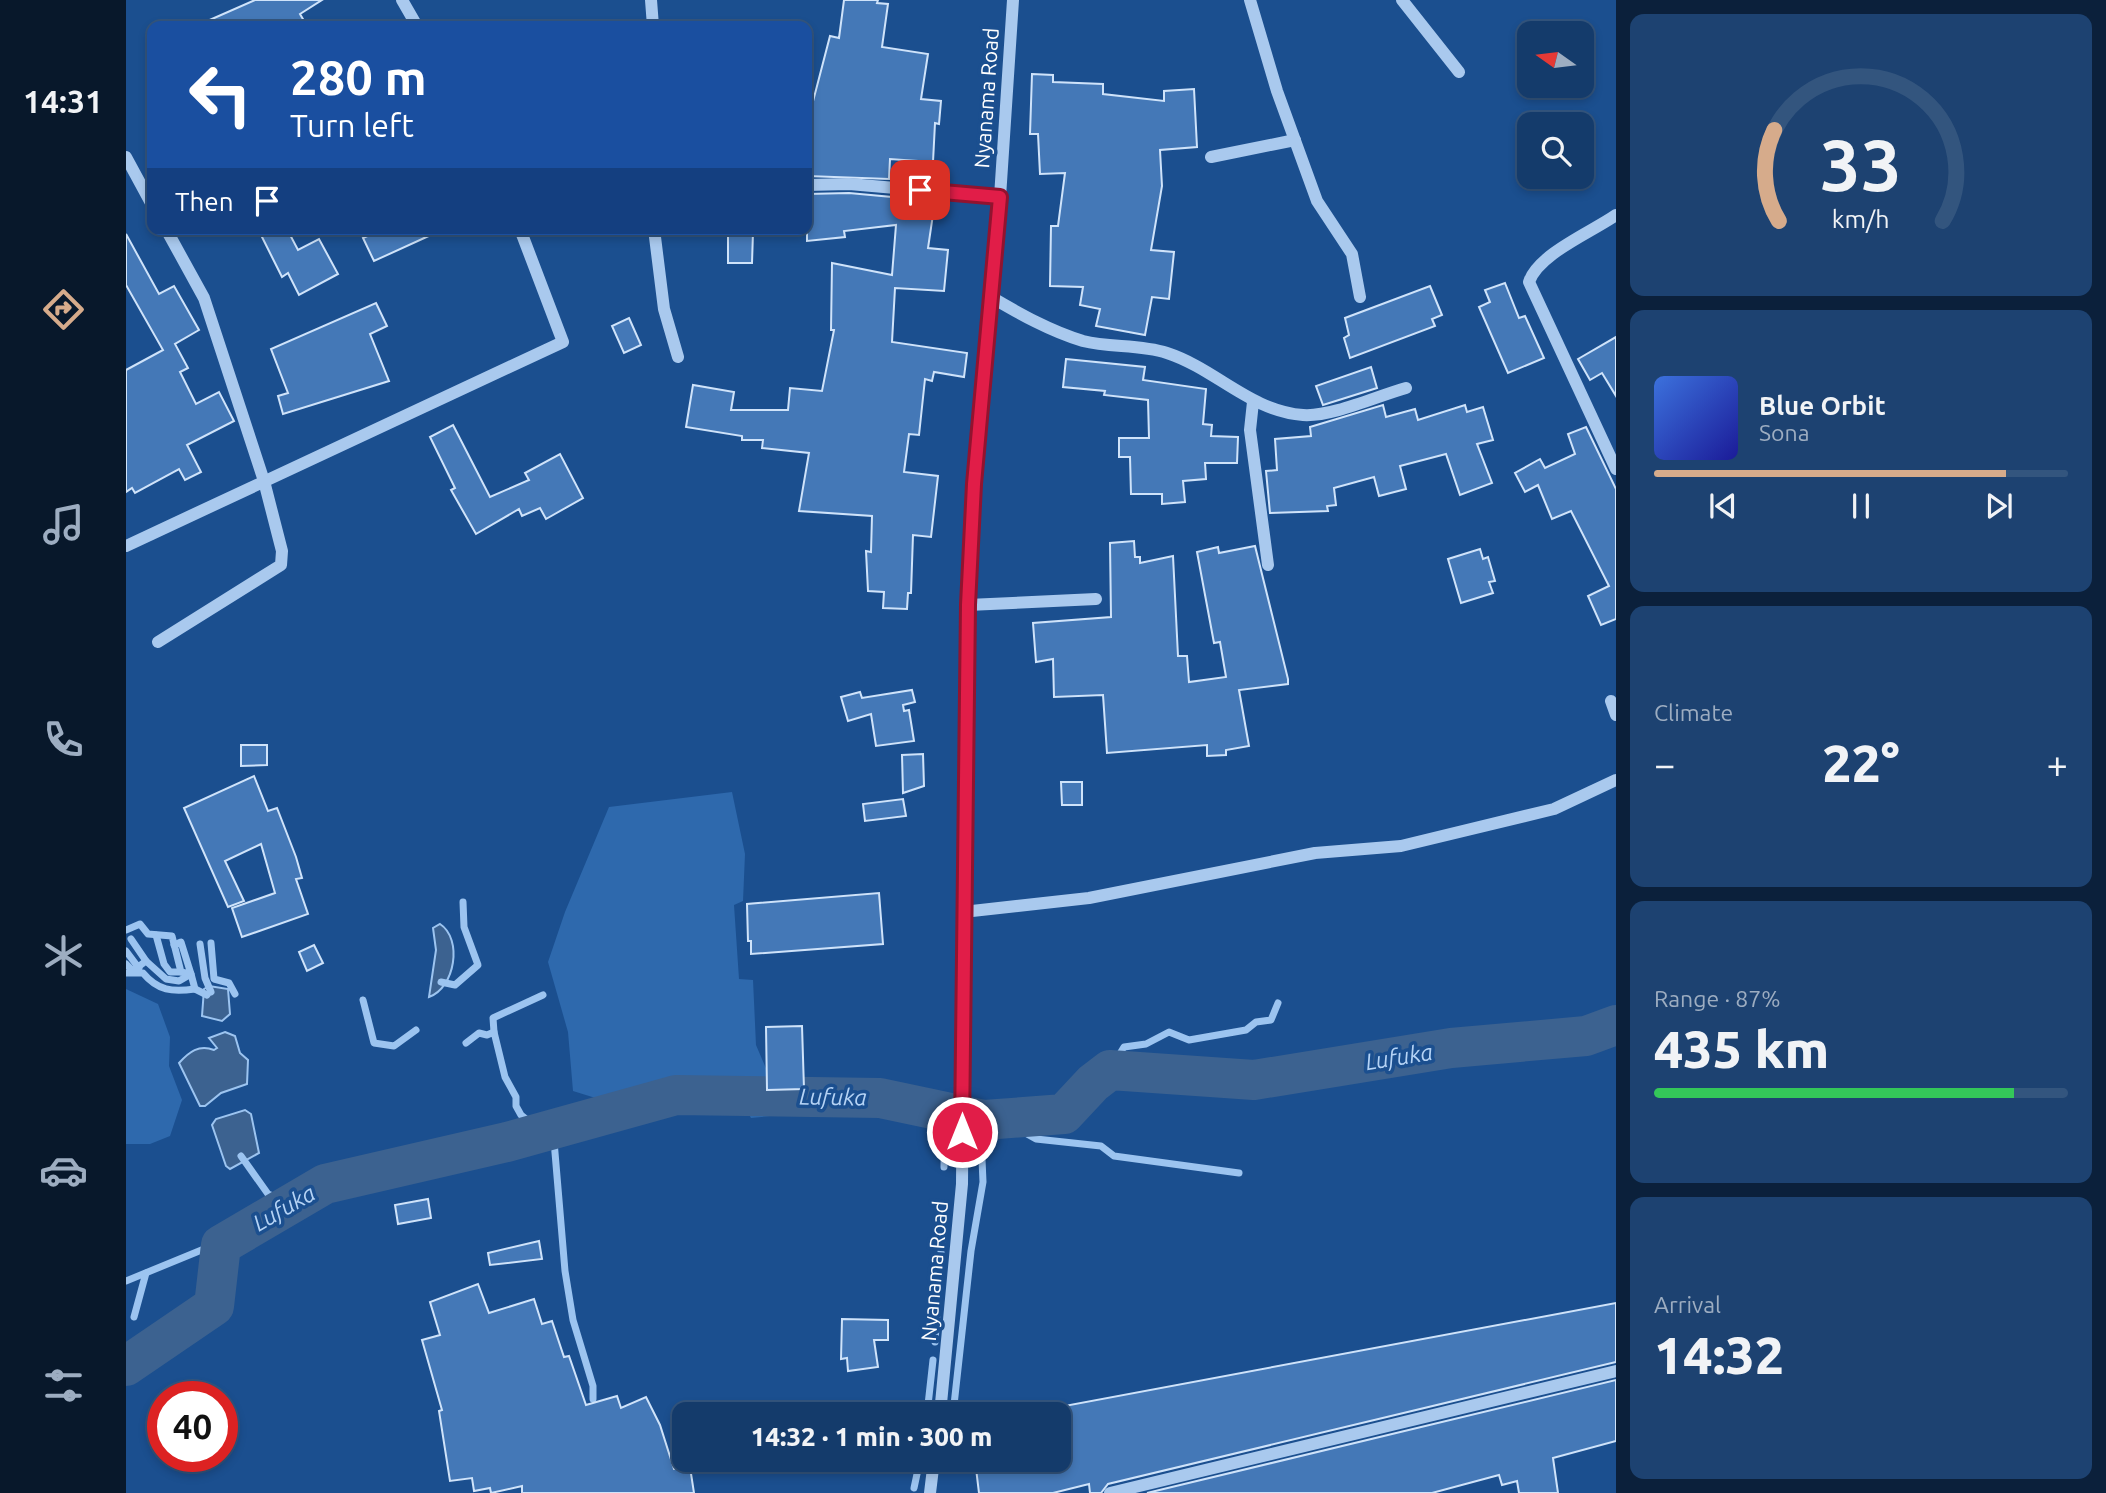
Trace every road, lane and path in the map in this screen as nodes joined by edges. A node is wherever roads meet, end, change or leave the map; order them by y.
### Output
1 (402, 0) edge
2 (651, 0) edge
3 (1013, 0) edge
4 (1250, 0) edge
5 (1402, 0) edge
6 (413, 21) edge
7 (653, 21) edge
8 (1459, 72) dead end
9 (1295, 140) junction
10 (126, 157) edge
11 (1211, 157) dead end
12 (812, 186) edge
13 (147, 196) edge
14 (1000, 197) junction
15 (1616, 215) edge
16 (169, 235) edge
17 (522, 235) edge
18 (655, 235) edge
19 (991, 297) junction
20 (1360, 297) dead end
21 (678, 357) dead end
22 (1406, 388) dead end
23 (1254, 402) junction
24 (1610, 444) edge
25 (1616, 470) edge
26 (264, 481) junction
27 (126, 546) edge
28 (1268, 565) dead end
29 (1096, 599) dead end
30 (968, 605) junction
31 (158, 642) dead end
32 (1611, 701) dead end
33 (1616, 715) edge
34 (1616, 780) edge
35 (963, 912) junction
36 (1616, 1371) edge
37 (941, 1402) edge
38 (933, 1472) edge
39 (930, 1493) edge
40 (1110, 1493) edge

1 - 6 street
2 - 7 street
3 - 14 street, Nyanama Road
4 - 9 street
5 - 8 street
9 - 11 street
9 - 20 street
10 - 13 street
12 - 14 street
14 - 19 street, Nyanama Road
15 - 24 street
16 - 26 street
17 - 26 street
18 - 21 street
19 - 23 street
19 - 30 street, Nyanama Road
22 - 23 street
23 - 28 street
24 - 25 street
26 - 27 street
26 - 31 street
29 - 30 street
30 - 35 street, Nyanama Road
32 - 33 street
34 - 35 street
35 - 37 street, Nyanama Road
36 - 40 street
38 - 39 street

